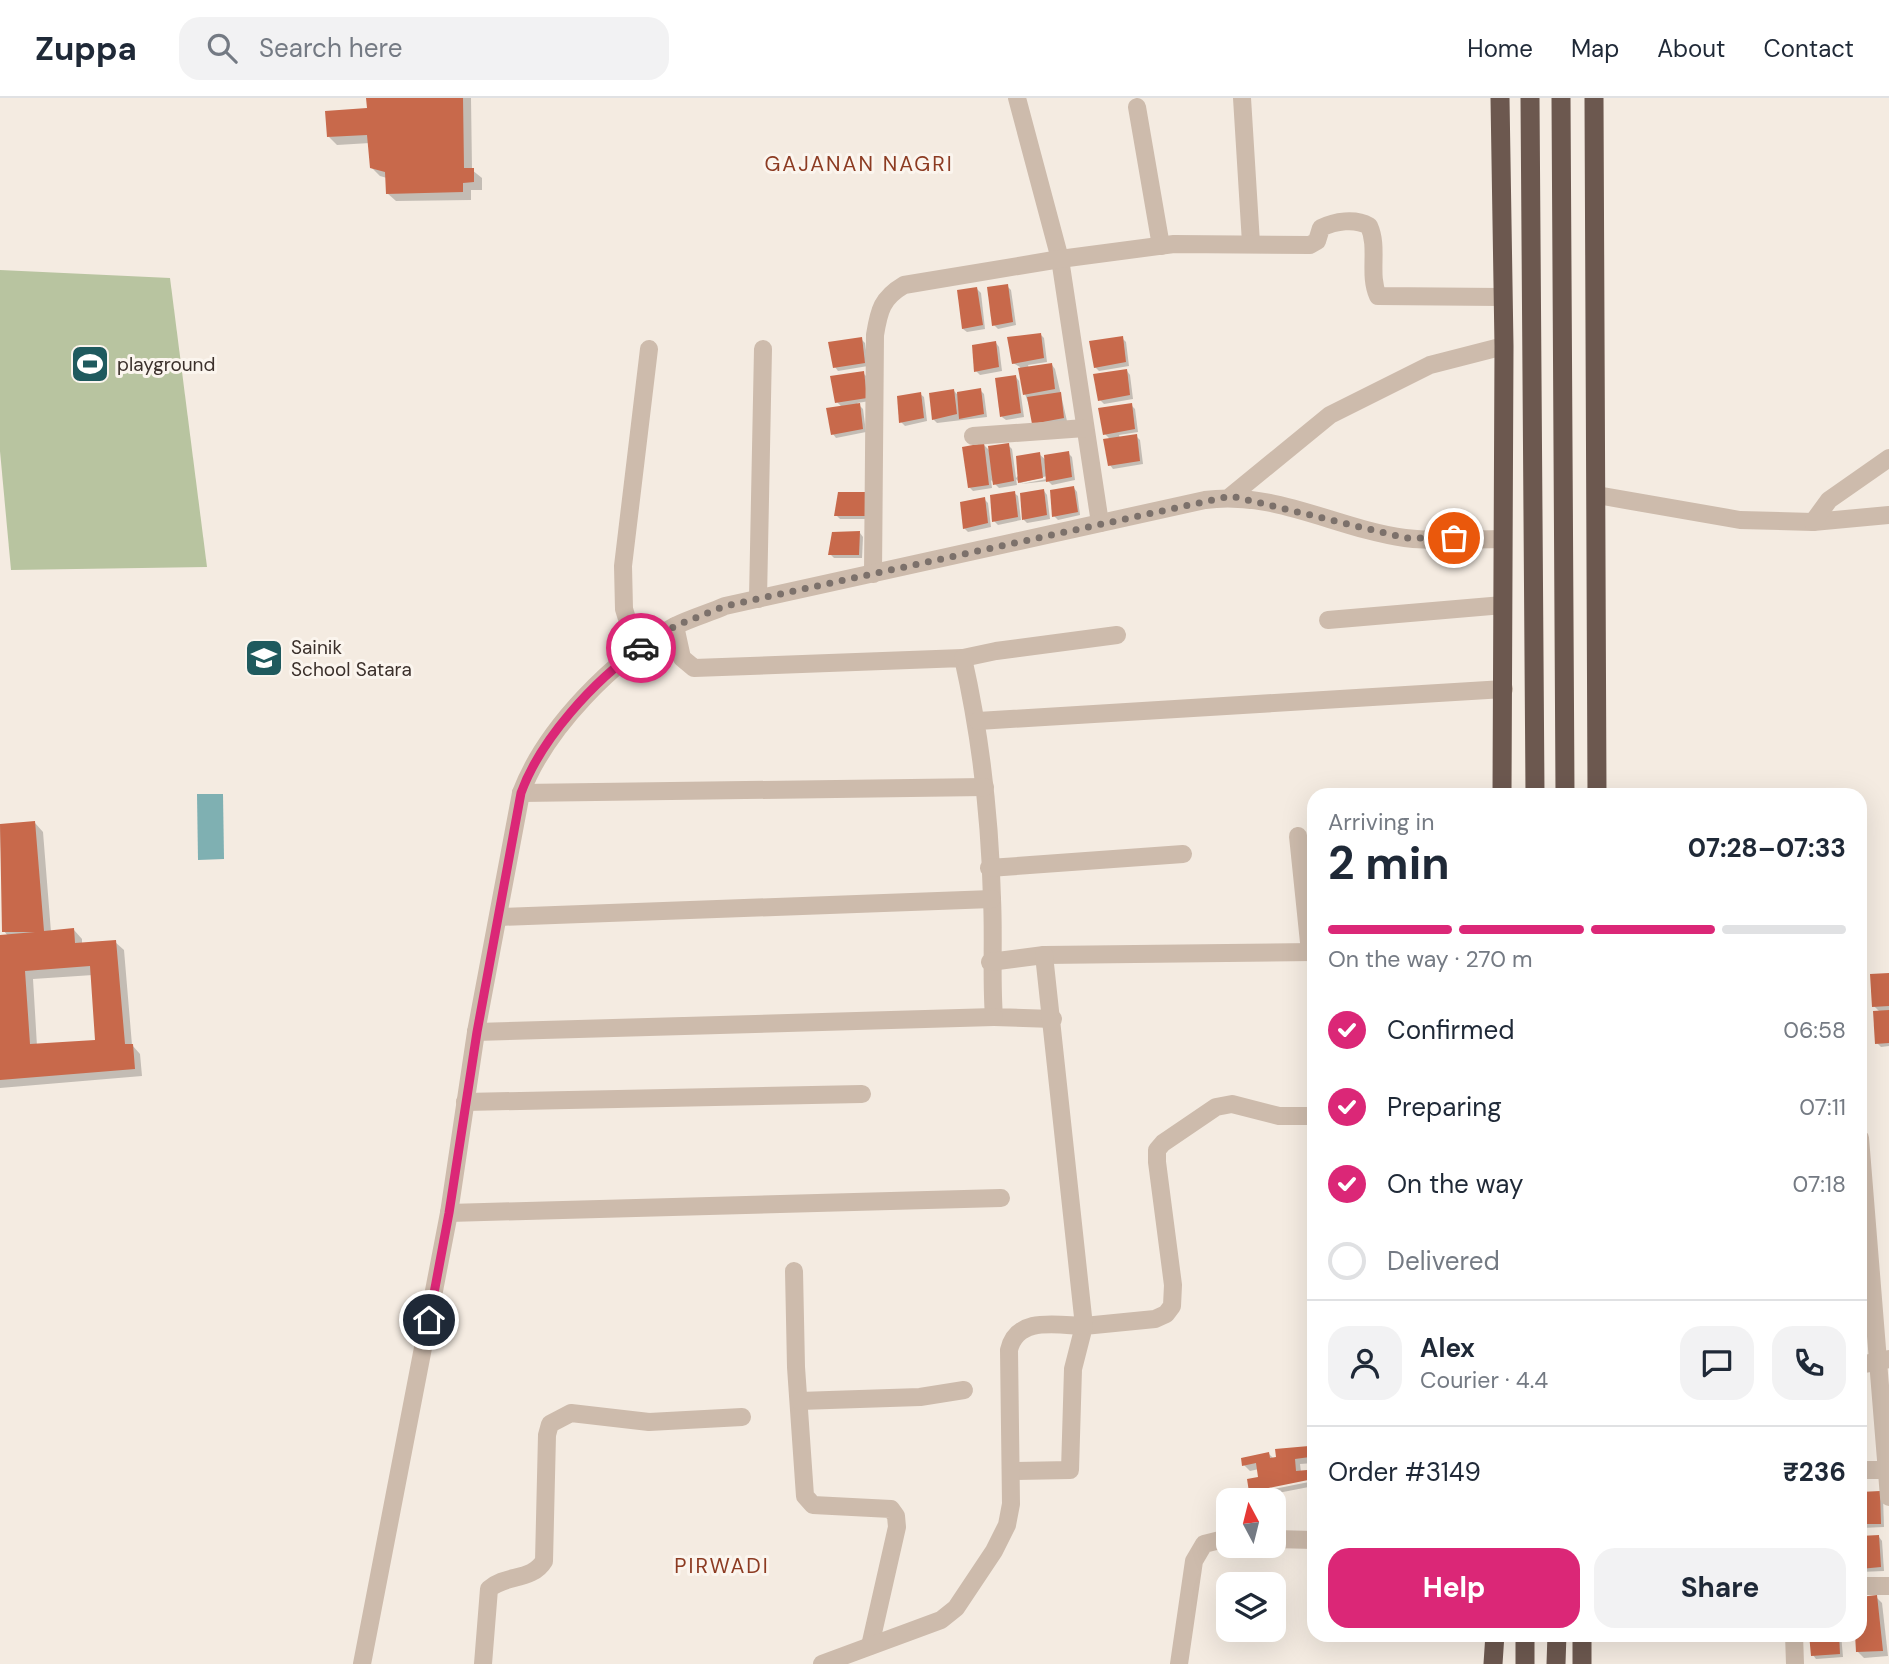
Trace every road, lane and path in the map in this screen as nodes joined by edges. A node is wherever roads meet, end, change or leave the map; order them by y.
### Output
1 (1017, 98) edge
2 (1242, 98) edge
3 (1500, 98) edge
4 (1530, 98) edge
5 (1560, 98) edge
6 (1594, 98) edge
7 (1137, 107) dead end
8 (1251, 243) junction
9 (1161, 246) junction
10 (1060, 259) junction
11 (1501, 297) junction
12 (1504, 346) junction
13 (649, 349) dead end
14 (763, 349) dead end
15 (1085, 428) junction
16 (973, 436) dead end
17 (1889, 458) edge
18 (1597, 495) junction
19 (1231, 496) junction
20 (1889, 515) edge
21 (1813, 522) junction
22 (1100, 523) junction
23 (1503, 539) junction
24 (873, 574) junction
25 (758, 599) junction
26 (1503, 605) junction
27 (1328, 620) dead end
28 (675, 626) junction
29 (1117, 635) dead end
30 (638, 651) junction
31 (963, 658) junction
32 (1504, 689) junction
33 (978, 721) junction
34 (985, 787) junction
35 (1502, 788) edge
36 (1535, 788) edge
37 (1565, 788) edge
38 (1597, 788) edge
39 (521, 793) junction
40 (1298, 836) dead end
41 (1183, 854) dead end
42 (989, 868) junction
43 (992, 899) junction
44 (1307, 911) edge
45 (499, 917) junction
46 (1307, 952) edge
47 (1044, 955) junction
48 (990, 962) junction
49 (995, 1017) junction
50 (1053, 1019) junction
51 (477, 1032) junction
52 (862, 1094) dead end
53 (465, 1102) junction
54 (1307, 1116) edge
55 (1001, 1198) dead end
56 (449, 1213) junction
57 (794, 1271) dead end
58 (1867, 1274) edge
59 (1084, 1326) junction
60 (1876, 1362) edge
61 (964, 1390) dead end
62 (1885, 1397) edge
63 (799, 1401) junction
64 (742, 1417) dead end
65 (1867, 1470) edge
66 (1887, 1470) edge
67 (1012, 1471) junction
68 (1889, 1497) edge
69 (1286, 1539) edge
70 (1307, 1539) edge
71 (1216, 1541) edge
72 (1867, 1586) edge
73 (1889, 1586) edge
74 (1494, 1642) edge
75 (1525, 1642) edge
76 (1557, 1642) edge
77 (1583, 1642) edge
78 (1794, 1642) edge
79 (862, 1654) edge
80 (362, 1664) edge
81 (483, 1664) edge
82 (822, 1664) edge
83 (1179, 1664) edge
84 (1493, 1664) edge
85 (1525, 1664) edge
86 (1556, 1664) edge
87 (1582, 1664) edge
88 (1795, 1664) edge

1 - 10 street
2 - 8 street
3 - 11 highway
4 - 36 highway
5 - 37 highway
6 - 18 highway
7 - 9 street
8 - 9 street
8 - 11 street
9 - 10 street
10 - 15 street
10 - 24 street
11 - 12 highway
12 - 19 street
12 - 23 highway
13 - 30 street
14 - 25 street
15 - 16 street
15 - 22 street
17 - 21 street
18 - 21 street
18 - 38 highway
19 - 22 street
19 - 23 street
20 - 21 street
22 - 24 street
23 - 26 highway
24 - 25 street
25 - 28 street
26 - 27 street
26 - 32 highway
28 - 30 street
28 - 31 street
29 - 31 street
30 - 39 street
31 - 33 street
32 - 33 street
32 - 35 highway
33 - 34 street
34 - 39 street
34 - 42 street
39 - 45 street
40 - 44 street
41 - 42 street
42 - 43 street
43 - 45 street
43 - 48 street
45 - 51 street
46 - 47 street
47 - 48 street
47 - 50 street
48 - 49 street
49 - 50 street
49 - 51 street
50 - 59 street
51 - 53 street
52 - 53 street
53 - 56 street
54 - 59 street
55 - 56 street
56 - 80 street
57 - 63 street
58 - 60 street
59 - 67 street
59 - 67 street
60 - 62 street
61 - 63 street
62 - 66 street
63 - 79 street
64 - 81 street
65 - 66 street
66 - 68 street
67 - 79 street
69 - 70 street
71 - 83 street
72 - 73 street
74 - 84 highway
75 - 85 highway
76 - 86 highway
77 - 87 highway
78 - 88 street
79 - 82 street

